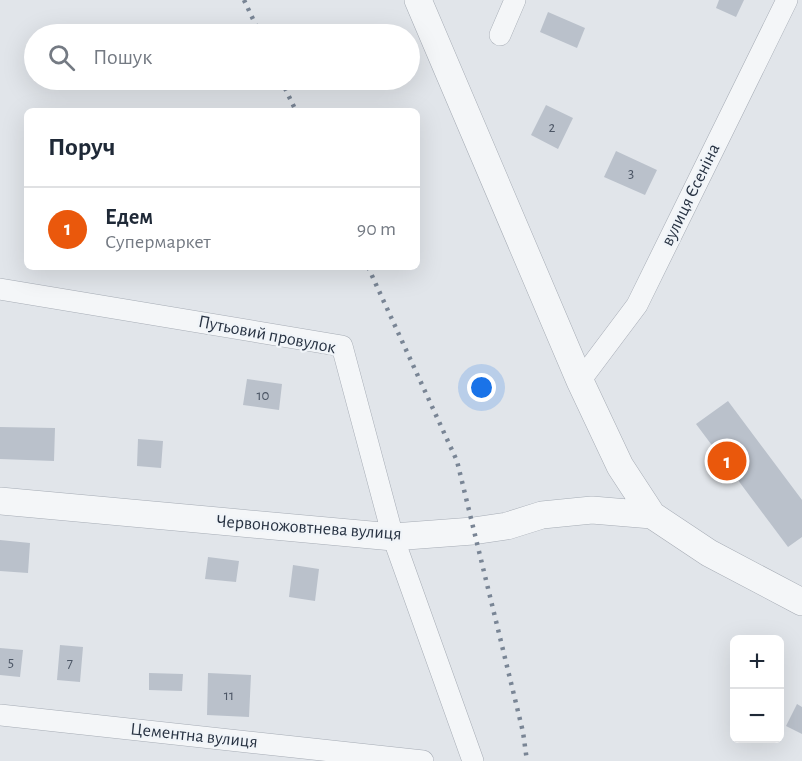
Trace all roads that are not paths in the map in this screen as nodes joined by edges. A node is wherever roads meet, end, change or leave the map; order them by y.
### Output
1 (418, 0) edge
2 (515, 0) edge
3 (787, 0) edge
4 (500, 35) dead end
5 (0, 289) edge
6 (580, 381) junction
7 (0, 501) edge
8 (652, 514) junction
9 (393, 537) junction
10 (802, 602) edge
11 (0, 715) edge
12 (423, 761) edge
13 (473, 761) edge

1 - 6 street
2 - 4 street
3 - 6 street, вулиця Єсеніна
5 - 9 street, Путьовий провулок
6 - 8 street
7 - 9 street, Червоножовтнева вулиця
8 - 9 street, Червоножовтнева вулиця
8 - 10 street
9 - 13 street
11 - 12 street, Цементна вулиця

